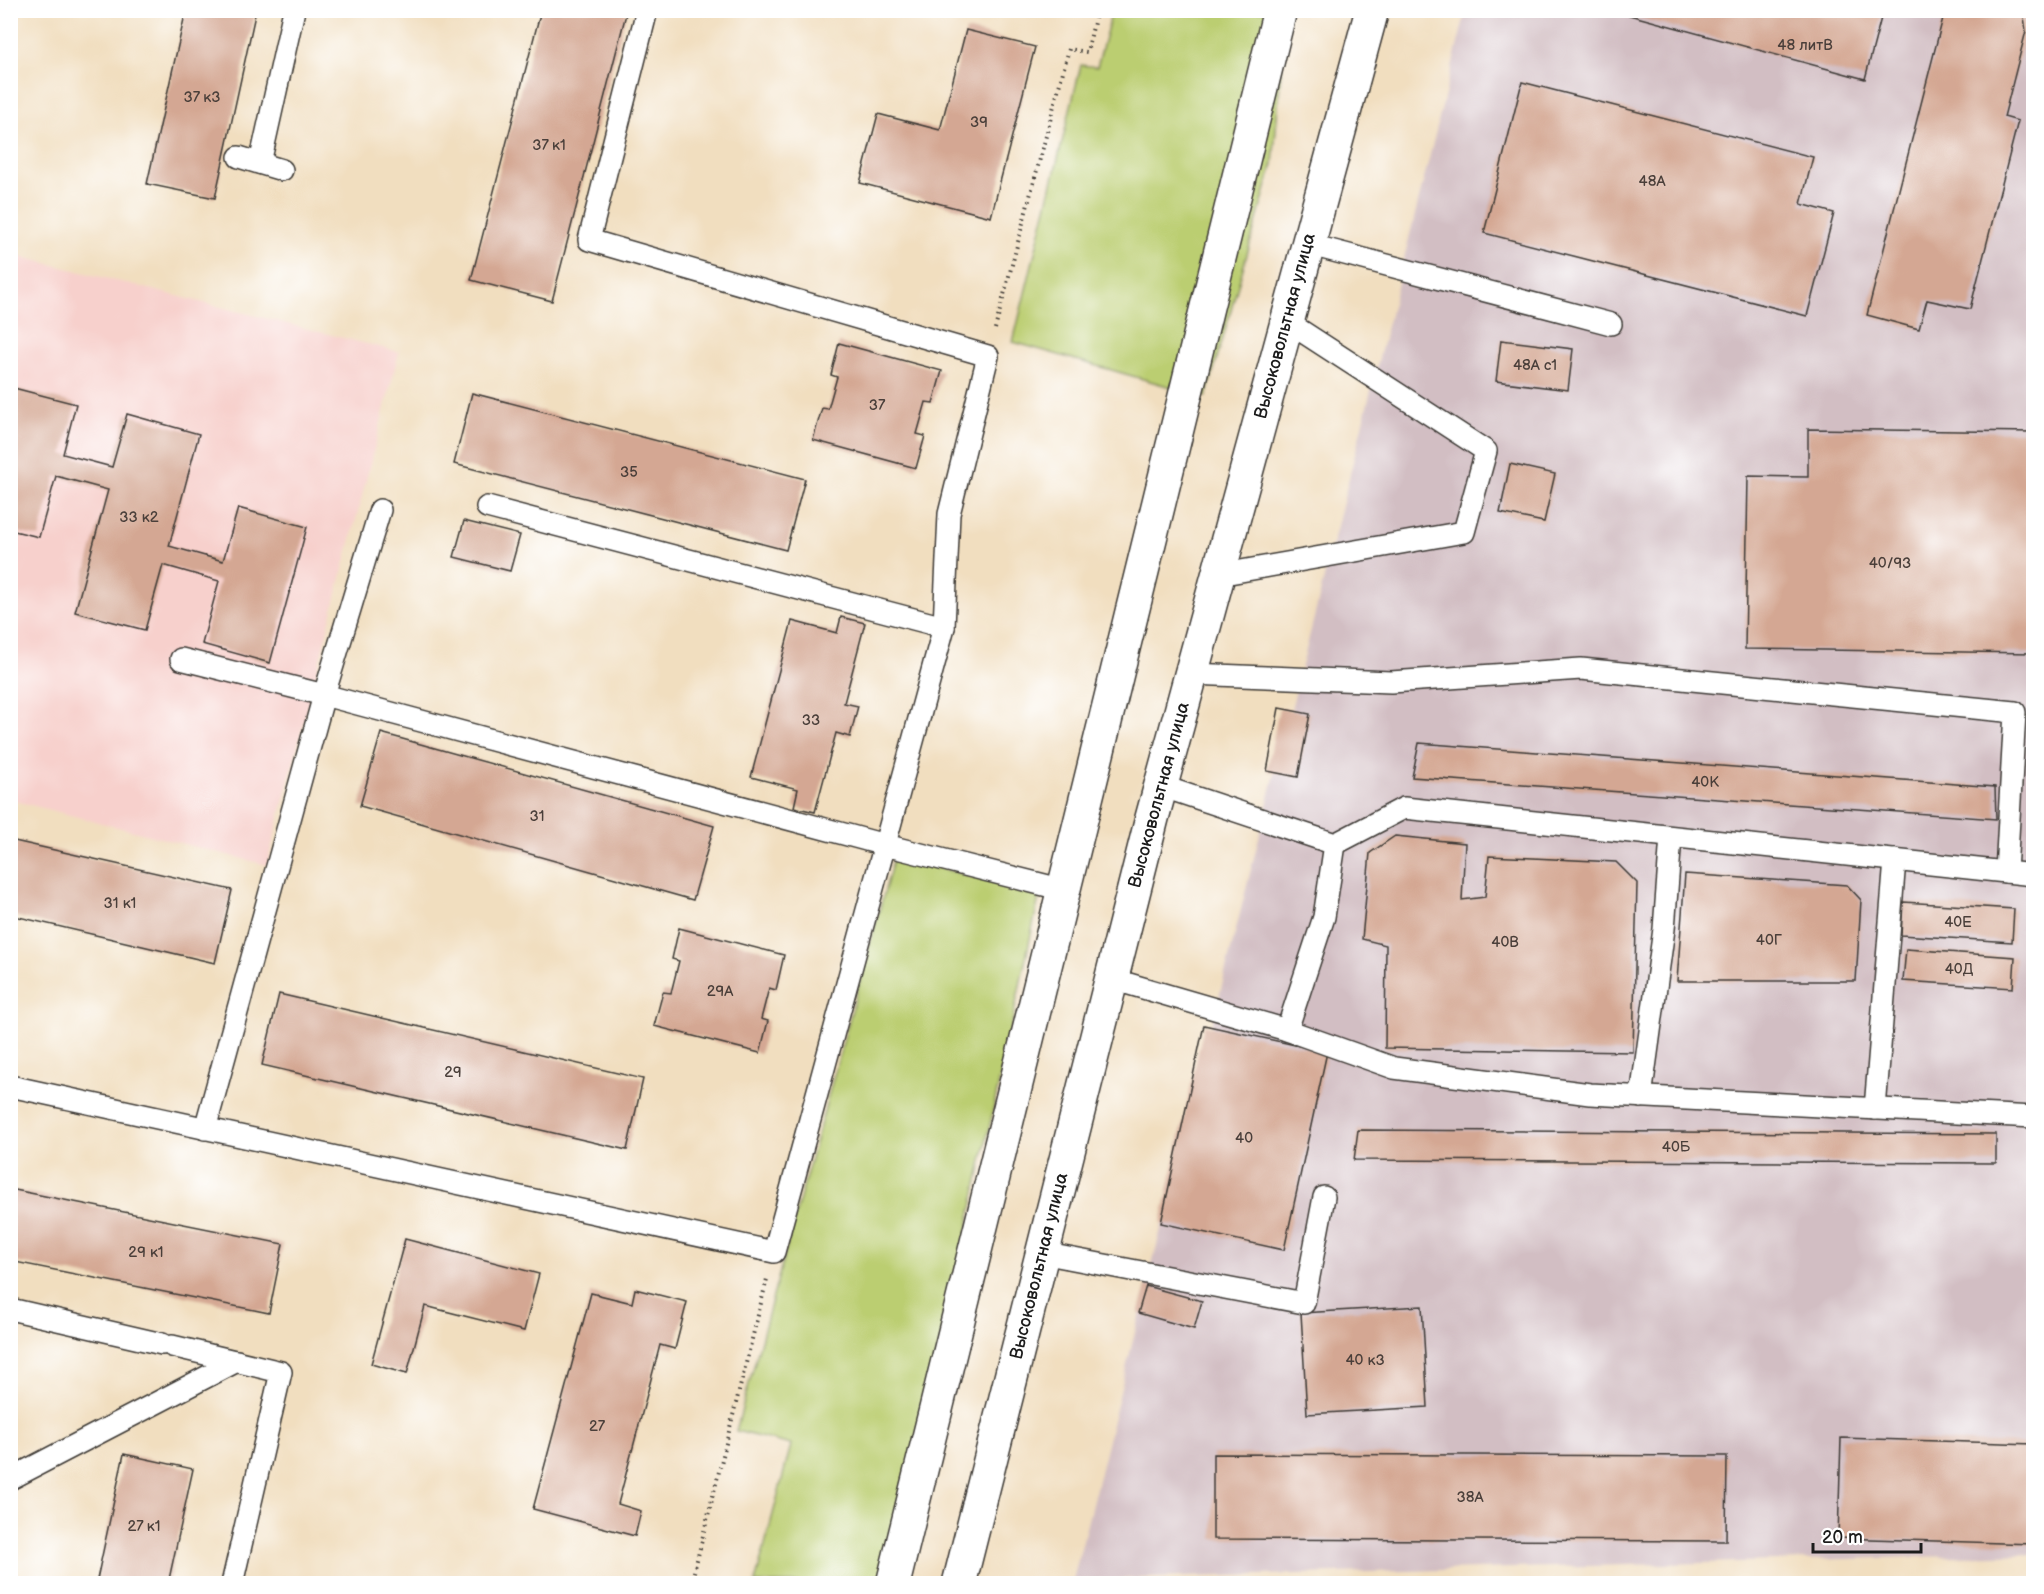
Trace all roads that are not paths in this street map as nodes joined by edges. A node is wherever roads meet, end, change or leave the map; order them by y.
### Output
1 (294, 10) edge
2 (647, 10) edge
3 (1280, 10) edge
4 (1372, 10) edge
5 (239, 158) dead end
6 (260, 163) junction
7 (282, 170) dead end
8 (1307, 244) junction
9 (1286, 321) junction
10 (1611, 324) dead end
11 (487, 507) dead end
12 (380, 510) dead end
13 (1218, 575) junction
14 (944, 627) junction
15 (181, 660) dead end
16 (1191, 674) junction
17 (324, 695) junction
18 (1161, 786) junction
19 (1671, 837) junction
20 (1335, 844) junction
21 (885, 845) junction
22 (1895, 860) junction
23 (2006, 872) junction
24 (2034, 875) edge
25 (1064, 890) junction
26 (1112, 979) junction
27 (1287, 1030) junction
28 (10, 1086) edge
29 (1641, 1096) junction
30 (1875, 1109) junction
31 (2034, 1116) edge
32 (205, 1128) junction
33 (1324, 1197) dead end
34 (1042, 1253) junction
35 (10, 1309) edge
36 (237, 1361) junction
37 (10, 1479) edge
38 (232, 1584) edge
39 (893, 1584) edge
40 (959, 1584) edge

1 - 6 lane
2 - 14 lane
3 - 25 street
4 - 8 street, Высоковольтная улица
5 - 6 lane
6 - 7 lane
8 - 9 street, Высоковольтная улица
8 - 10 lane
9 - 13 street, Высоковольтная улица
9 - 13 lane
11 - 14 lane
12 - 17 lane
13 - 16 street, Высоковольтная улица
14 - 21 lane
15 - 17 lane
16 - 18 street, Высоковольтная улица
16 - 23 lane
17 - 21 lane
17 - 32 lane
18 - 20 lane
18 - 26 street, Высоковольтная улица
19 - 20 lane
19 - 22 lane
19 - 29 lane
20 - 27 lane
21 - 25 lane
21 - 32 lane
22 - 23 lane
22 - 30 lane
23 - 24 lane
25 - 39 street
26 - 27 lane
26 - 34 street, Высоковольтная улица
27 - 29 lane
28 - 32 lane
29 - 30 lane
30 - 31 lane
33 - 34 lane
34 - 40 street, Высоковольтная улица
35 - 36 lane
36 - 37 lane
36 - 38 lane

